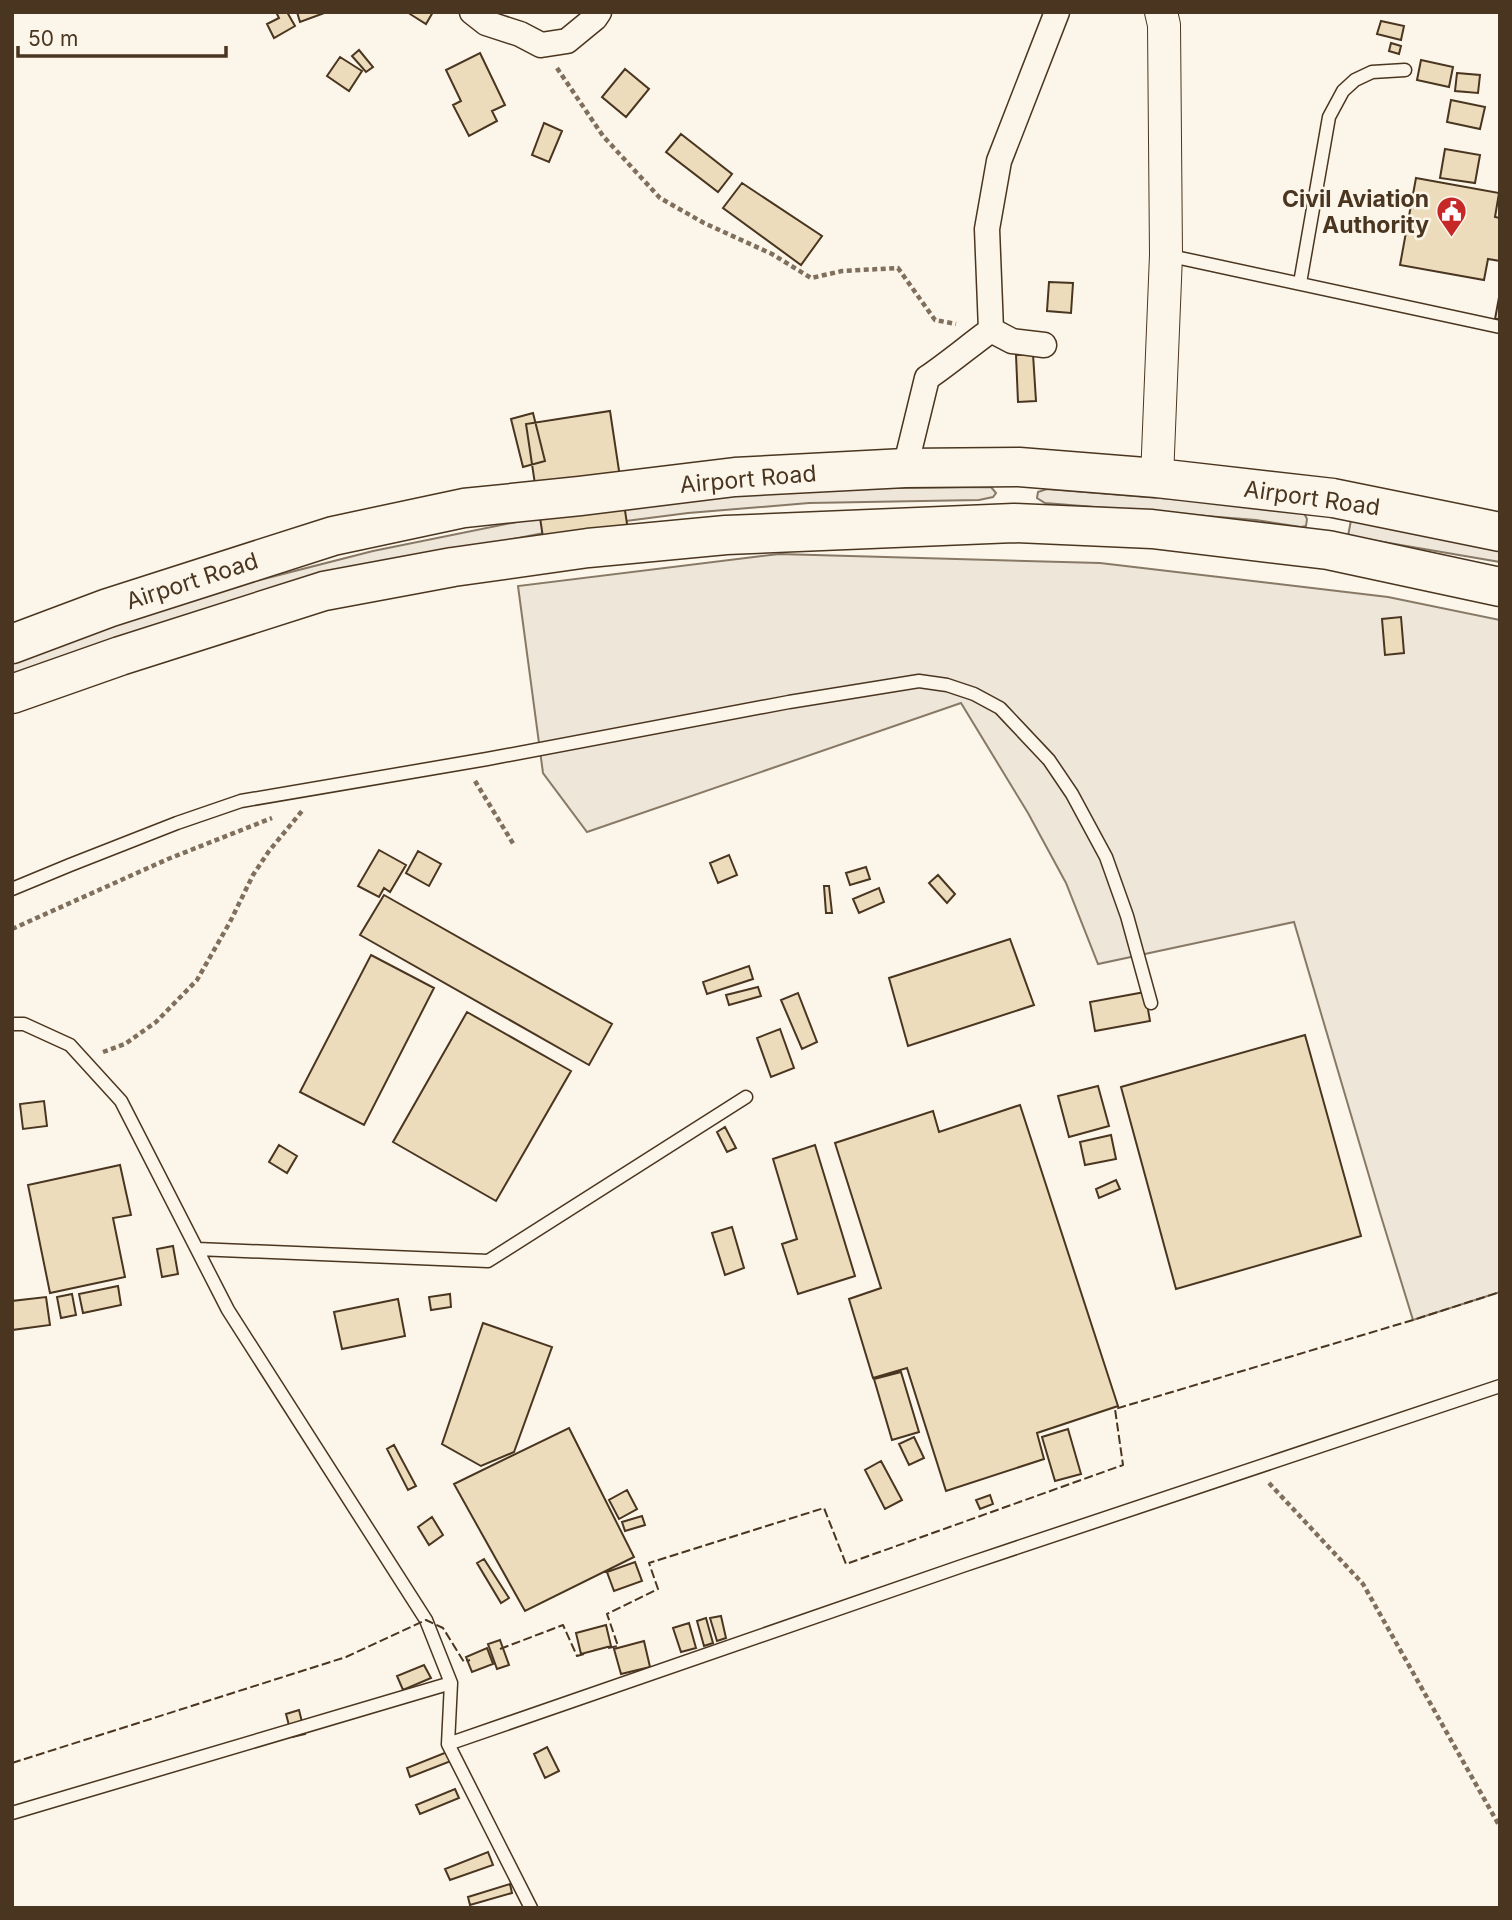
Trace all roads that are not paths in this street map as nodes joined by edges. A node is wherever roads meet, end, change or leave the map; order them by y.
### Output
1 (472, 12) edge
2 (599, 12) edge
3 (1057, 12) edge
4 (1161, 12) edge
5 (1405, 70) dead end
6 (1166, 255) junction
7 (1300, 283) junction
8 (1500, 327) edge
9 (991, 330) junction
10 (1044, 345) dead end
11 (1019, 467) junction
12 (905, 468) junction
13 (1157, 478) junction
14 (1333, 498) junction
15 (1014, 523) junction
16 (1500, 532) edge
17 (1328, 550) junction
18 (1500, 587) edge
19 (12, 644) edge
20 (12, 694) edge
21 (12, 889) edge
22 (1151, 1003) dead end
23 (12, 1024) edge
24 (746, 1097) dead end
25 (197, 1249) junction
26 (1500, 1386) edge
27 (452, 1683) junction
28 (448, 1744) junction
29 (12, 1813) edge
30 (531, 1908) edge

1 - 2 street
3 - 9 street
4 - 6 street
5 - 7 lane
6 - 7 lane
6 - 13 street
7 - 8 lane
9 - 10 street
9 - 12 street
11 - 12 highway, Airport Road
11 - 13 highway, Airport Road
11 - 15 highway
12 - 19 highway, Airport Road
13 - 14 highway, Airport Road
14 - 16 highway, Airport Road
14 - 17 highway
15 - 17 highway
15 - 20 highway
17 - 18 highway
21 - 22 lane
23 - 25 lane
24 - 25 lane
25 - 27 lane
26 - 28 lane
27 - 28 lane
27 - 29 lane
28 - 30 lane

